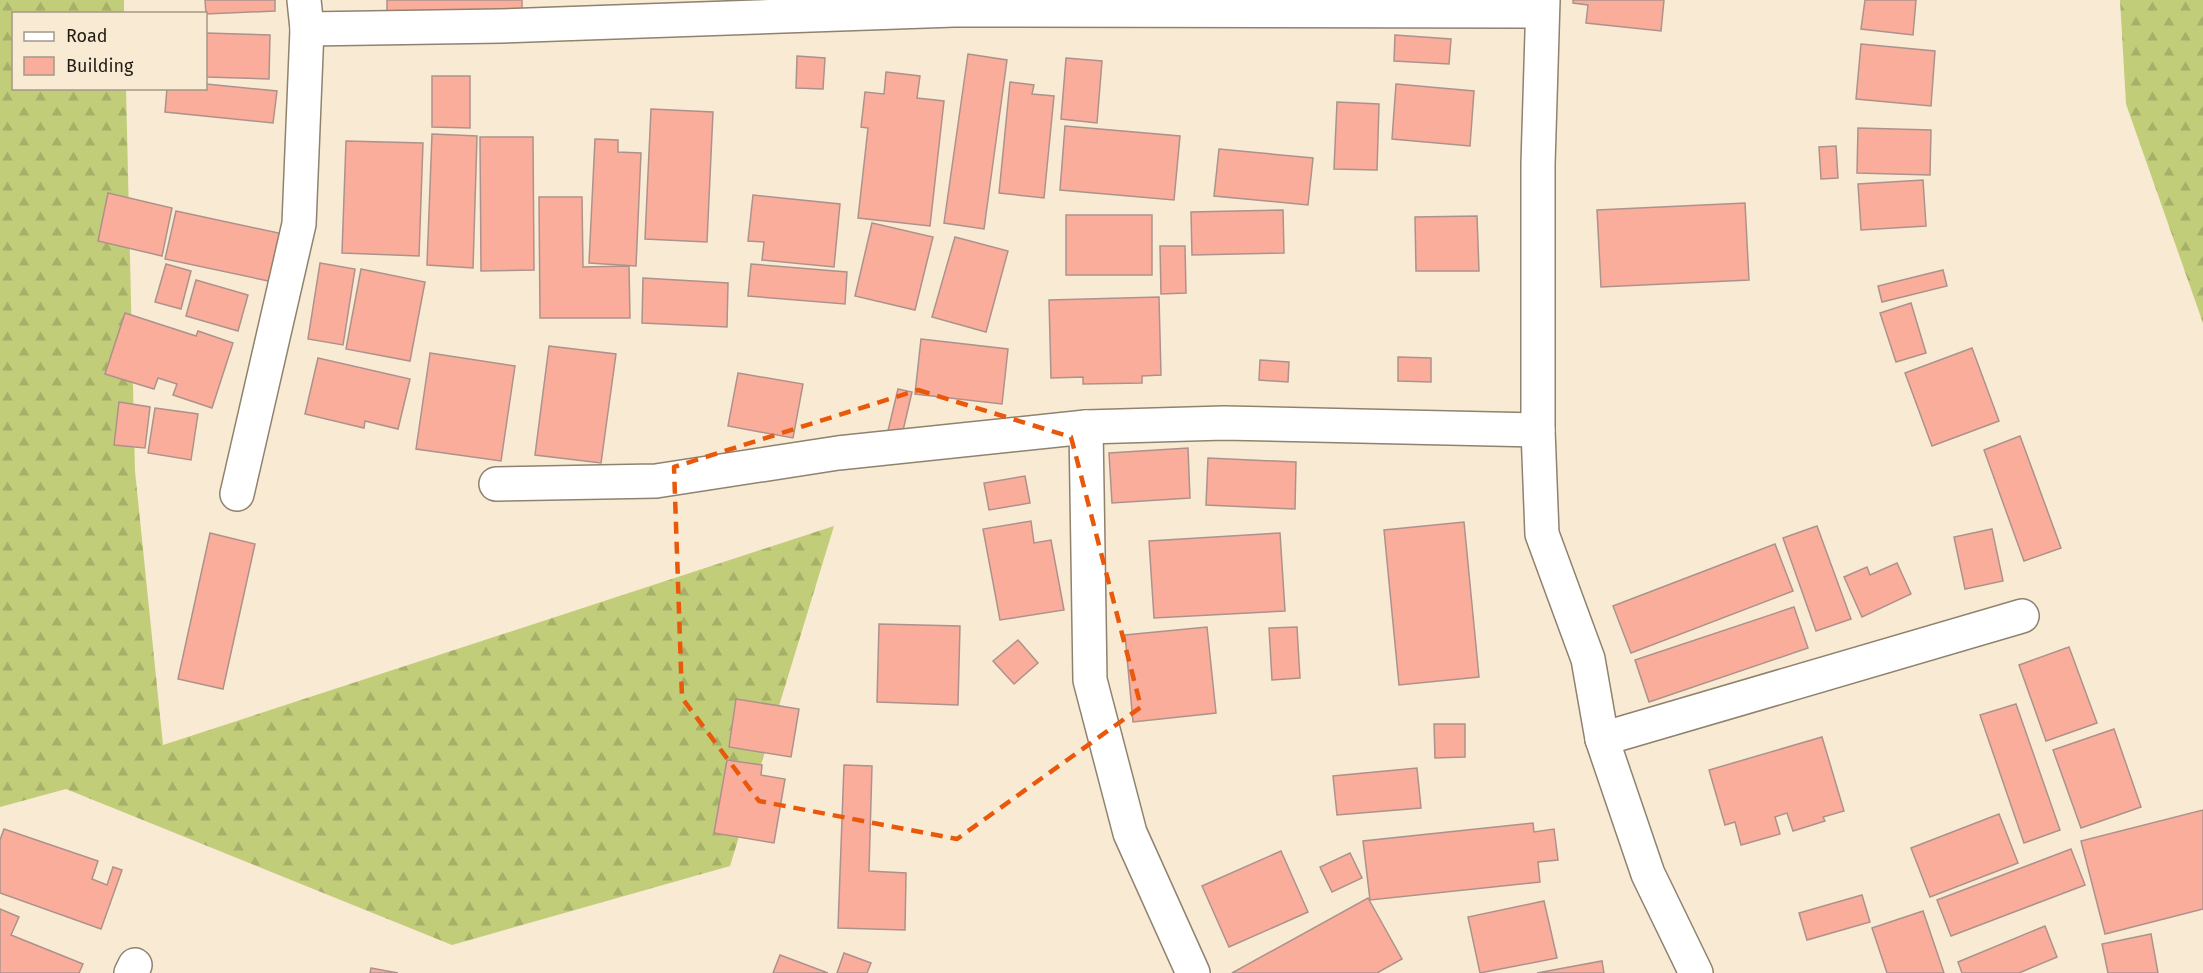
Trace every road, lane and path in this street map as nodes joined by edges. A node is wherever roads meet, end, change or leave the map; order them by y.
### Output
1 (953, 5) edge
2 (1542, 5) edge
3 (306, 14) edge
4 (1086, 427) junction
5 (1538, 430) junction
6 (496, 484) dead end
7 (237, 494) dead end
8 (2022, 616) dead end
9 (1602, 739) junction
10 (1193, 973) edge
11 (1696, 973) edge

1 - 2 street
1 - 3 street
2 - 5 street
3 - 7 street
4 - 5 street
4 - 6 street
4 - 10 street
5 - 9 street
8 - 9 street
9 - 11 street

